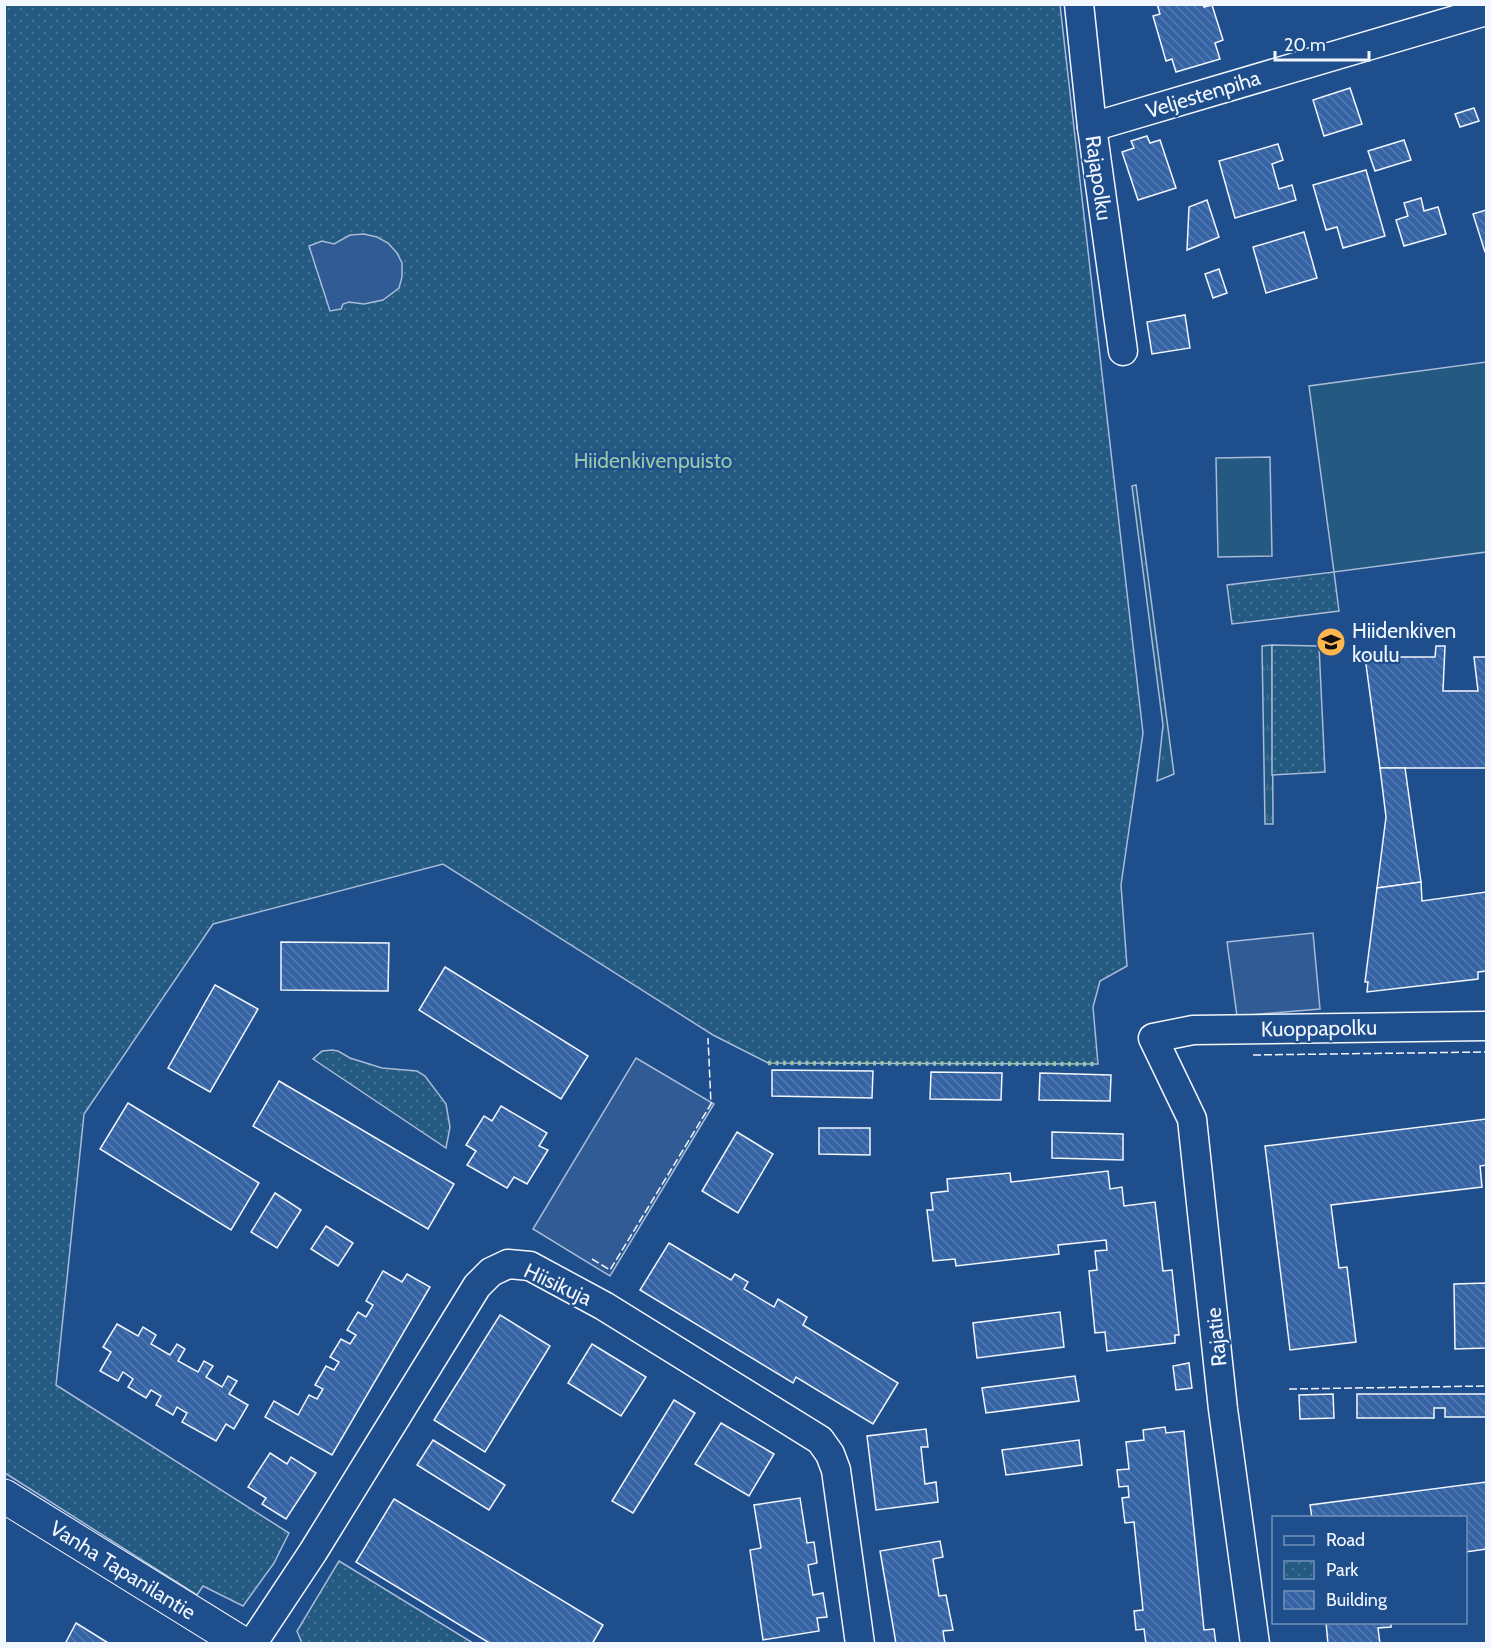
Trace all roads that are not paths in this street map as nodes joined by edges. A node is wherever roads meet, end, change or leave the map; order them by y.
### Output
1 (1079, 4) edge
2 (1486, 11) edge
3 (1092, 127) junction
4 (1123, 351) dead end
5 (1486, 1026) edge
6 (1153, 1038) joint
7 (4, 1496) edge
8 (243, 1644) edge
9 (252, 1644) edge
10 (860, 1644) edge
11 (1255, 1644) edge

1 - 3 street, Rajapolku
2 - 3 street, Veljestenpiha
3 - 4 street, Rajapolku
5 - 6 street, Kuoppapolku
6 - 11 street, Rajatie
7 - 8 street, Vanha Tapanilantie
9 - 10 street, Hiisikuja

